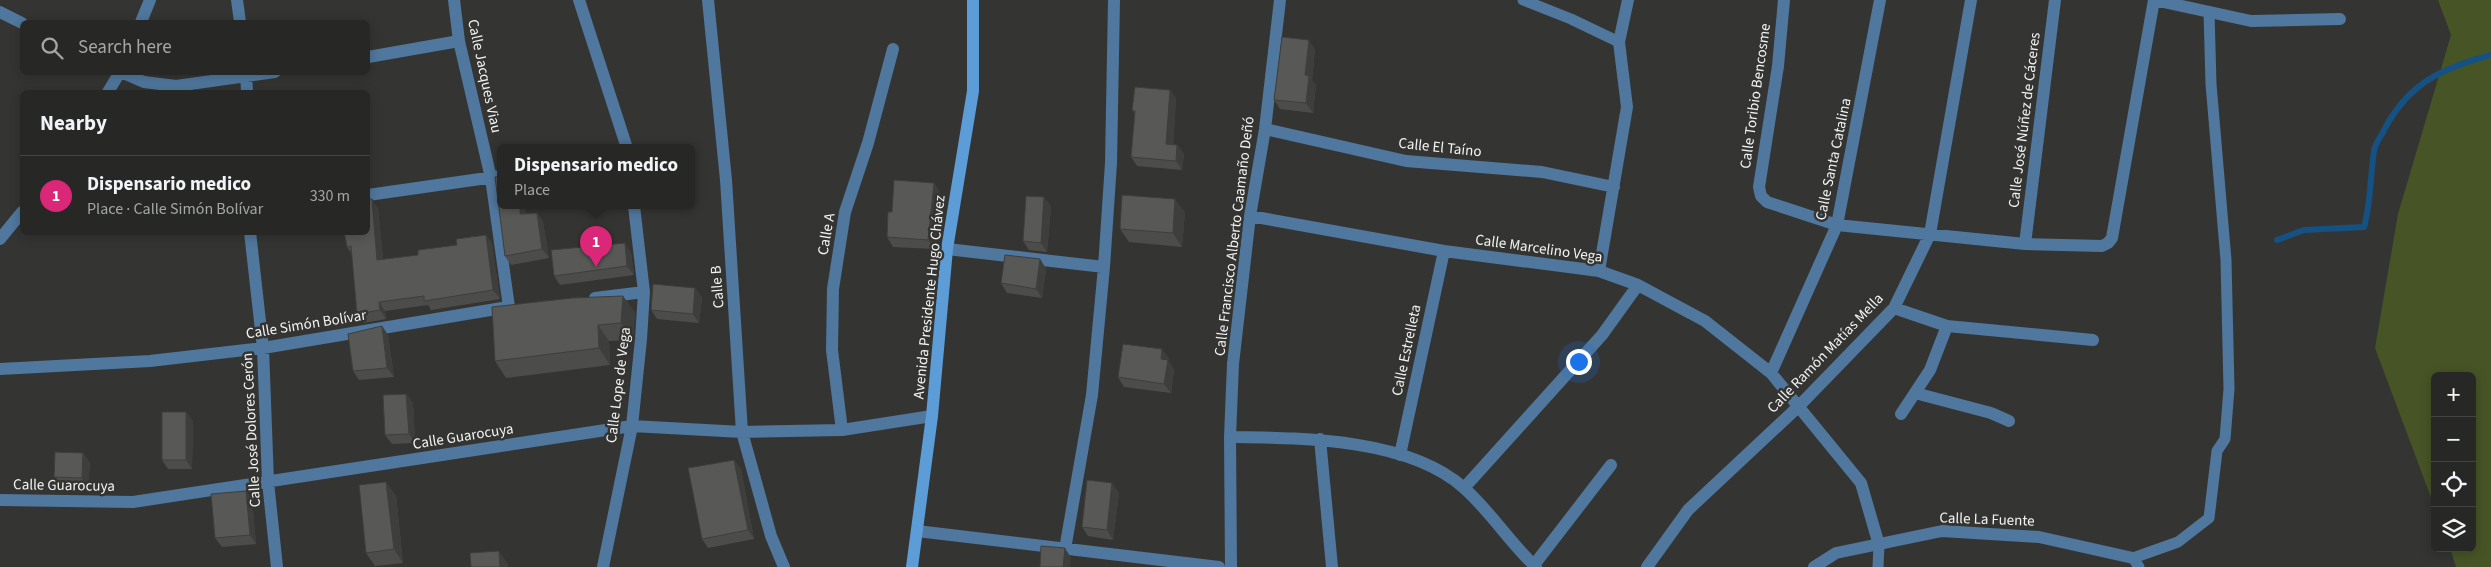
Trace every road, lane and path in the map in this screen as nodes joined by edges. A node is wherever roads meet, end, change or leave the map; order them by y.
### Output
1 (150, 0) edge
2 (237, 0) edge
3 (454, 0) edge
4 (579, 0) edge
5 (708, 0) edge
6 (973, 0) edge
7 (1114, 0) edge
8 (1280, 0) edge
9 (1524, 0) edge
10 (1628, 0) edge
11 (1784, 0) edge
12 (1880, 0) edge
13 (1971, 0) edge
14 (2055, 0) edge
15 (2154, 0) edge
16 (0, 12) edge
17 (2208, 12) junction
18 (2340, 19) dead end
19 (142, 20) edge
20 (240, 20) edge
21 (20, 22) edge
22 (459, 41) junction
23 (1619, 42) junction
24 (892, 49) dead end
25 (370, 57) edge
26 (119, 75) edge
27 (128, 75) edge
28 (247, 75) edge
29 (109, 90) edge
30 (247, 90) edge
31 (1265, 129) junction
32 (625, 144) edge
33 (496, 177) edge
34 (1614, 187) junction
35 (370, 195) edge
36 (500, 209) edge
37 (634, 209) edge
38 (20, 214) edge
39 (1250, 216) junction
40 (1837, 226) junction
41 (1930, 234) junction
42 (250, 235) edge
43 (0, 239) edge
44 (2025, 244) junction
45 (947, 249) junction
46 (1444, 251) junction
47 (1104, 266) junction
48 (1599, 271) junction
49 (1638, 286) junction
50 (644, 292) junction
51 (586, 299) edge
52 (514, 307) joint
53 (1894, 308) junction
54 (1947, 326) junction
55 (2092, 340) dead end
56 (263, 348) junction
57 (0, 369) edge
58 (1771, 373) junction
59 (1915, 393) junction
60 (1799, 406) junction
61 (1901, 414) dead end
62 (932, 416) junction
63 (2009, 421) dead end
64 (632, 426) junction
65 (842, 430) junction
66 (742, 432) junction
67 (1230, 437) junction
68 (1320, 439) junction
69 (1400, 455) junction
70 (1611, 465) dead end
71 (268, 482) junction
72 (1464, 488) junction
73 (0, 500) edge
74 (917, 531) junction
75 (1878, 545) junction
76 (1065, 549) junction
77 (2136, 563) edge
78 (1535, 566) edge
79 (277, 567) edge
80 (603, 567) edge
81 (784, 567) edge
82 (912, 567) edge
83 (1219, 567) edge
84 (1231, 567) edge
85 (1332, 567) edge
86 (1647, 567) edge
87 (1814, 567) edge
88 (1878, 567) edge

1 - 19 street
2 - 20 street
3 - 22 street, Calle Jacques Viau
4 - 32 street
5 - 66 street, Calle B
6 - 45 main road, Avenida Presidente Hugo Chávez
7 - 47 street
8 - 31 street, Calle Francisco Alberto Caamaño Deñó
9 - 23 lane
10 - 23 street
11 - 40 street, Calle Toribio Bencosme
12 - 40 street, Calle Santa Catalina
13 - 41 street, Calle Ramón Matías Mella
14 - 44 street, Calle José Núñez de Cáceres
15 - 17 street
15 - 44 street
16 - 21 street
17 - 18 street
17 - 77 lane
22 - 25 street
22 - 33 street, Calle Jacques Viau
23 - 34 street
24 - 65 street, Calle A
26 - 29 street
27 - 28 street
28 - 30 street
31 - 34 street, Calle El Taíno
31 - 39 street, Calle Francisco Alberto Caamaño Deñó
33 - 35 street
34 - 48 street
36 - 52 street, Calle Jacques Viau
37 - 50 street, Calle Lope de Vega
38 - 43 street
39 - 46 street, Calle Marcelino Vega
39 - 67 street, Calle Francisco Alberto Caamaño Deñó
40 - 41 street
40 - 58 street, Calle Santa Catalina
41 - 44 street
41 - 53 street, Calle Ramón Matías Mella
42 - 56 street, Calle José Dolores Cerón
45 - 47 street
45 - 62 main road, Avenida Presidente Hugo Chávez
46 - 48 street, Calle Marcelino Vega
46 - 69 street, Calle Estrelleta
47 - 76 street
48 - 49 street, Calle Marcelino Vega
49 - 58 street, Calle Marcelino Vega
49 - 72 street
50 - 51 street
50 - 64 street, Calle Lope de Vega
52 - 56 street, Calle Simón Bolívar
53 - 54 street
53 - 60 street, Calle Ramón Matías Mella
54 - 55 street
54 - 59 street
56 - 57 street, Calle Simón Bolívar
56 - 71 street, Calle José Dolores Cerón
58 - 60 street, Calle Marcelino Vega
59 - 61 street
59 - 63 street
60 - 75 street, Calle Marcelino Vega
60 - 86 street, Calle Ramón Matías Mella
62 - 65 street, Calle Guarocuya
62 - 74 main road, Avenida Presidente Hugo Chávez
64 - 66 street, Calle Guarocuya
64 - 71 street, Calle Guarocuya
64 - 80 street, Calle Lope de Vega
65 - 66 street, Calle Guarocuya
66 - 81 street, Calle B
67 - 68 street
67 - 84 street, Calle Francisco Alberto Caamaño Deñó
68 - 69 street
68 - 85 street
69 - 72 street
70 - 78 street
71 - 73 street, Calle Guarocuya
71 - 79 street, Calle José Dolores Cerón
72 - 78 street
74 - 76 street
74 - 82 main road, Avenida Presidente Hugo Chávez
75 - 77 street, Calle La Fuente
75 - 87 street, Calle La Fuente
75 - 88 lane
76 - 83 street

